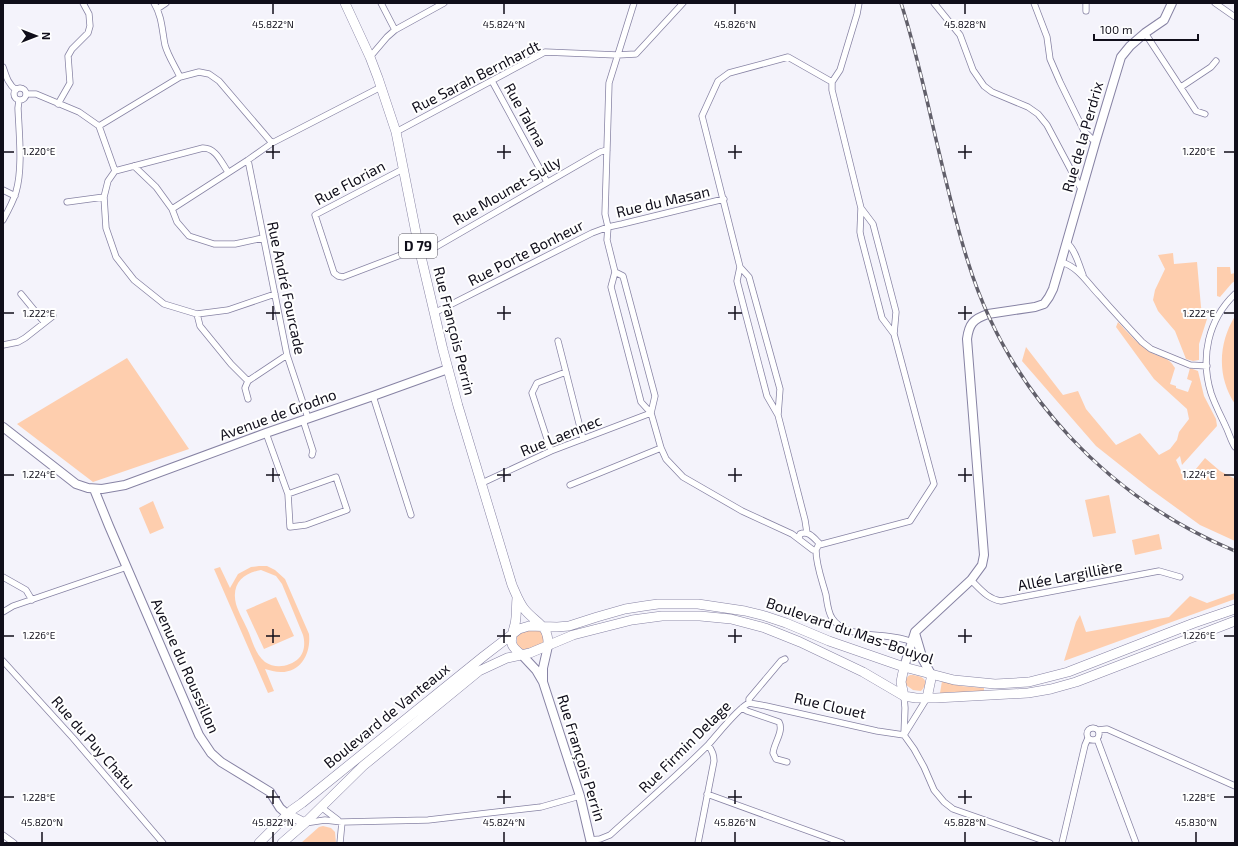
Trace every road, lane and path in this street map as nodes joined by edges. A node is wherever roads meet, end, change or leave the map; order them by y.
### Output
1 (83, 3) edge
2 (154, 3) edge
3 (166, 3) edge
4 (345, 3) edge
5 (381, 3) edge
6 (444, 3) edge
7 (634, 3) edge
8 (683, 3) edge
9 (858, 3) edge
10 (934, 3) edge
11 (1034, 3) edge
12 (1086, 3) edge
13 (1172, 3) edge
14 (1215, 3) edge
15 (157, 9) junction
16 (1086, 11) dead end
17 (1235, 17) edge
18 (395, 30) junction
19 (1145, 34) junction
20 (617, 55) junction
21 (370, 57) junction
22 (1216, 61) dead end
23 (3, 67) edge
24 (180, 77) junction
25 (492, 81) junction
26 (832, 82) junction
27 (381, 87) junction
28 (1181, 87) junction
29 (16, 90) junction
30 (26, 94) junction
31 (19, 100) junction
32 (58, 104) junction
33 (1205, 114) dead end
34 (99, 126) junction
35 (396, 132) junction
36 (1096, 140) junction
37 (272, 143) junction
38 (607, 150) junction
39 (248, 160) junction
40 (134, 166) junction
41 (403, 169) junction
42 (115, 171) junction
43 (228, 172) junction
44 (548, 182) junction
45 (1083, 188) junction
46 (3, 190) edge
47 (15, 196) junction
48 (104, 197) junction
49 (724, 199) junction
50 (67, 202) dead end
51 (861, 208) junction
52 (172, 209) junction
53 (3, 220) edge
54 (608, 227) junction
55 (264, 238) junction
56 (1067, 243) junction
57 (419, 251) junction
58 (1061, 262) junction
59 (740, 267) junction
60 (615, 272) junction
61 (1084, 277) junction
62 (21, 294) dead end
63 (275, 294) junction
64 (1235, 294) edge
65 (434, 313) junction
66 (196, 314) junction
67 (53, 316) dead end
68 (44, 322) junction
69 (894, 334) junction
70 (558, 341) dead end
71 (3, 345) edge
72 (287, 355) junction
73 (1207, 366) junction
74 (448, 369) junction
75 (566, 372) junction
76 (248, 381) junction
77 (373, 396) junction
78 (248, 399) dead end
79 (651, 413) junction
80 (778, 415) junction
81 (305, 419) junction
82 (3, 427) edge
83 (266, 433) junction
84 (583, 439) junction
85 (1233, 439) edge
86 (1235, 447) edge
87 (661, 448) junction
88 (551, 451) junction
89 (312, 456) dead end
90 (482, 483) junction
91 (570, 485) dead end
92 (94, 489) junction
93 (288, 494) junction
94 (411, 515) dead end
95 (807, 533) junction
96 (799, 538) junction
97 (816, 548) junction
98 (127, 567) junction
99 (3, 577) edge
100 (1180, 577) dead end
101 (971, 580) junction
102 (517, 598) junction
103 (32, 600) junction
104 (1235, 609) edge
105 (3, 612) edge
106 (1235, 621) edge
107 (542, 626) junction
108 (915, 632) junction
109 (511, 635) junction
110 (912, 642) junction
111 (548, 646) junction
112 (522, 655) junction
113 (785, 659) dead end
114 (3, 661) edge
115 (904, 667) junction
116 (931, 677) junction
117 (543, 682) junction
118 (904, 696) junction
119 (927, 698) junction
120 (749, 703) junction
121 (742, 708) junction
122 (1098, 730) junction
123 (904, 735) junction
124 (1088, 738) junction
125 (1097, 739) junction
126 (708, 745) junction
127 (787, 762) dead end
128 (1235, 786) edge
129 (707, 794) junction
130 (580, 796) junction
131 (302, 803) junction
132 (316, 806) junction
133 (291, 816) junction
134 (342, 822) junction
135 (304, 823) junction
136 (3, 835) edge
137 (590, 841) edge
138 (14, 843) edge
139 (163, 843) edge
140 (259, 843) edge
141 (282, 843) edge
142 (340, 843) edge
143 (698, 843) edge
144 (842, 843) edge
145 (1050, 843) edge
146 (1062, 843) edge
147 (1136, 843) edge

1 - 32 street
2 - 15 street
3 - 15 street
4 - 21 main road, Rue François Perrin / D 79
5 - 18 street
6 - 18 street
7 - 20 street
8 - 20 street, Rue Sarah Bernhardt
9 - 26 street
10 - 45 street
11 - 36 street
12 - 16 street
13 - 19 street, Rue de la Perdrix
14 - 17 street
15 - 24 street
18 - 21 street
19 - 28 street
19 - 36 street, Rue de la Perdrix
20 - 25 street, Rue Sarah Bernhardt
20 - 38 street
21 - 27 main road, Rue François Perrin / D 79
22 - 28 street
23 - 29 street
24 - 34 street
24 - 37 street
25 - 35 street, Rue Sarah Bernhardt
25 - 44 street, Rue Talma
26 - 49 street
26 - 51 street
27 - 35 main road, Rue François Perrin / D 79
27 - 37 street
28 - 33 street
29 - 30 street
29 - 31 street
30 - 31 street
30 - 32 street
31 - 47 street
32 - 34 street
34 - 42 street
35 - 41 main road, Rue François Perrin / D 79
36 - 45 street, Rue de la Perdrix
37 - 39 street
38 - 44 street, Rue Mounet-Sully
38 - 54 street
39 - 43 street
39 - 55 street, Rue André Fourcade
40 - 42 street
40 - 43 street
40 - 52 street
41 - 57 main road, Rue François Perrin / D 79
41 - 57 street, Rue Florian
42 - 48 street
43 - 52 street
44 - 57 street, Rue Mounet-Sully
45 - 56 street, Rue de la Perdrix
46 - 47 street
47 - 53 street
48 - 50 street
48 - 66 street
49 - 54 street, Rue du Masan
49 - 59 street
51 - 69 street
51 - 69 street
52 - 55 street
54 - 60 street
54 - 65 street, Rue Porte Bonheur
55 - 63 street, Rue André Fourcade
56 - 58 street, Rue de la Perdrix
56 - 61 street
57 - 65 main road, Rue François Perrin / D 79
58 - 61 street
58 - 101 street, Rue de la Perdrix
59 - 80 street
59 - 80 street
60 - 79 street
60 - 79 street
61 - 73 street
62 - 68 street
63 - 66 street
63 - 72 street, Rue André Fourcade
64 - 73 street
65 - 74 main road, Rue François Perrin / D 79
66 - 76 street
67 - 68 street
68 - 71 street
69 - 97 street
70 - 75 street
72 - 76 street
72 - 81 street, Rue André Fourcade
73 - 85 street
74 - 77 street, Avenue de Grodno
74 - 90 main road, Rue François Perrin / D 79
75 - 84 street
75 - 88 street
76 - 78 street
77 - 81 street, Avenue de Grodno
77 - 94 street
79 - 84 street, Rue Laennec
79 - 87 street
80 - 95 street
81 - 83 street, Avenue de Grodno
81 - 89 street, Rue André Fourcade
82 - 92 street
83 - 92 street, Avenue de Grodno
83 - 93 street
84 - 88 street, Rue Laennec
85 - 86 street
87 - 91 street
87 - 96 street
88 - 90 street, Rue Laennec
90 - 102 main road, Rue François Perrin / D 79
92 - 98 street, Avenue du Roussillon
93 - 93 street
95 - 96 street
95 - 97 street
96 - 97 street
97 - 110 street
98 - 103 street
98 - 133 street, Avenue du Roussillon
99 - 103 street
100 - 101 street, Allée Largillière
101 - 108 street
102 - 107 main road, Rue François Perrin
102 - 109 main road, Rue François Perrin
103 - 105 street
104 - 116 main road, Boulevard du Mas-Bouyol
106 - 119 main road, Boulevard du Mas-Bouyol
107 - 109 main road, Boulevard de Vanteaux
107 - 111 main road, Rue François Perrin
107 - 115 main road, Boulevard du Mas-Bouyol
108 - 110 street
108 - 116 street
109 - 112 main road, Rue François Perrin
109 - 131 main road, Boulevard de Vanteaux
110 - 115 street
111 - 112 main road, Boulevard de Vanteaux
111 - 117 street, Rue François Perrin
111 - 118 main road, Boulevard du Mas-Bouyol
112 - 117 street, Rue François Perrin
112 - 132 main road, Boulevard de Vanteaux
113 - 120 street, Rue Firmin Delage
114 - 139 street, Rue du Puy Chatu
115 - 116 main road, Boulevard du Mas-Bouyol
115 - 118 main road
116 - 119 main road
117 - 130 street, Rue François Perrin
118 - 119 main road, Boulevard du Mas-Bouyol
118 - 123 street
119 - 123 street
120 - 121 street, Rue Firmin Delage
120 - 123 street, Rue Clouet
121 - 126 street, Rue Firmin Delage
121 - 127 street
122 - 124 street
122 - 125 street
122 - 128 street
123 - 145 street
124 - 125 street
124 - 146 street
125 - 147 street
126 - 129 street
126 - 137 street, Rue Firmin Delage
129 - 143 street
129 - 144 street
130 - 134 street
130 - 137 street, Rue François Perrin
131 - 132 main road
131 - 133 main road, Boulevard de Vanteaux
132 - 134 street
132 - 135 main road, Boulevard de Vanteaux
133 - 135 main road
133 - 140 main road, Boulevard de Vanteaux
134 - 135 street
134 - 142 street
135 - 141 main road, Boulevard de Vanteaux
136 - 138 street

